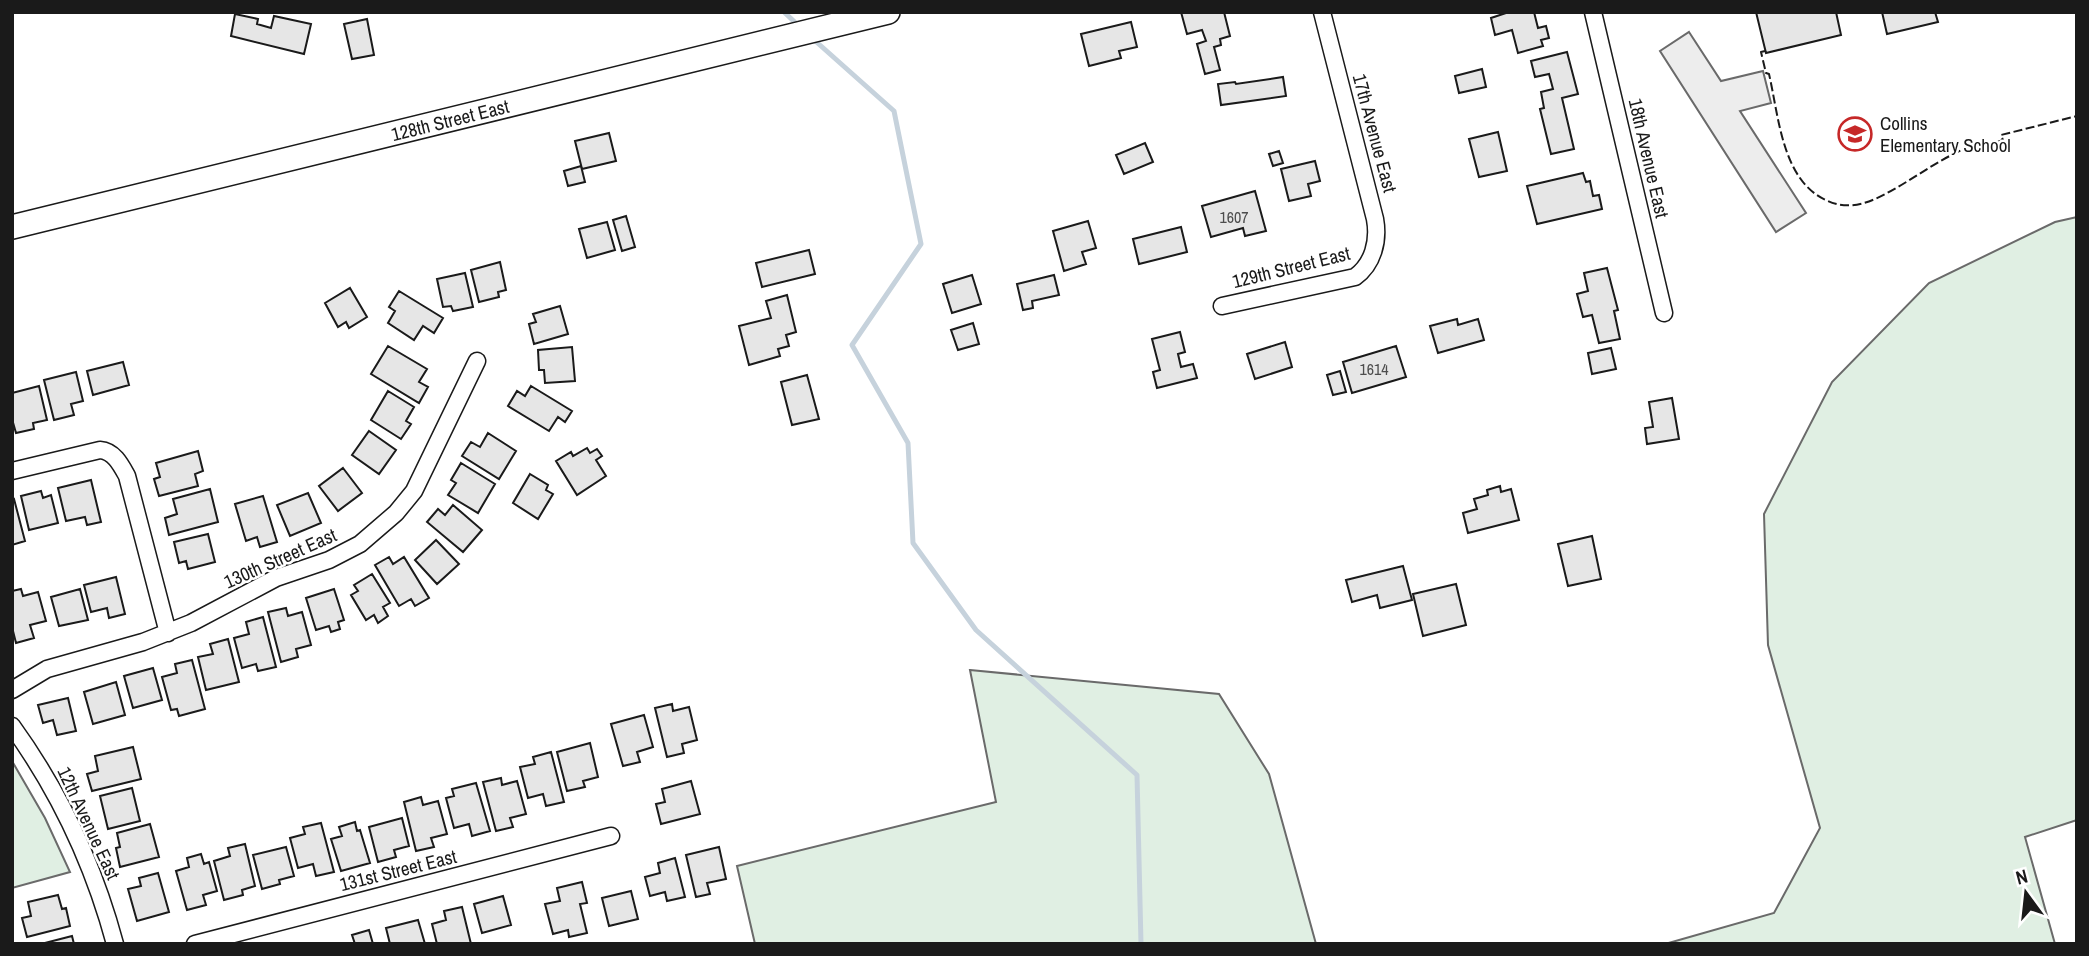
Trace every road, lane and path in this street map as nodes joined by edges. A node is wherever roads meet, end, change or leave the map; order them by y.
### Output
1 (888, 12) edge
2 (1322, 12) edge
3 (1593, 12) edge
4 (12, 227) edge
5 (1368, 264) joint
6 (1222, 306) dead end
7 (1664, 313) dead end
8 (477, 361) dead end
9 (12, 471) edge
10 (168, 633) junction
11 (12, 690) edge
12 (12, 726) edge
13 (611, 836) dead end
14 (115, 944) edge
15 (195, 944) edge

1 - 4 street, 128th Street East
2 - 5 street, 17th Avenue East
3 - 7 street, 18th Avenue East
5 - 6 street, 129th Street East
8 - 10 street, 130th Street East
9 - 10 street
10 - 11 street, 130th Street East
12 - 14 street, 12th Avenue East
13 - 15 street, 131st Street East

